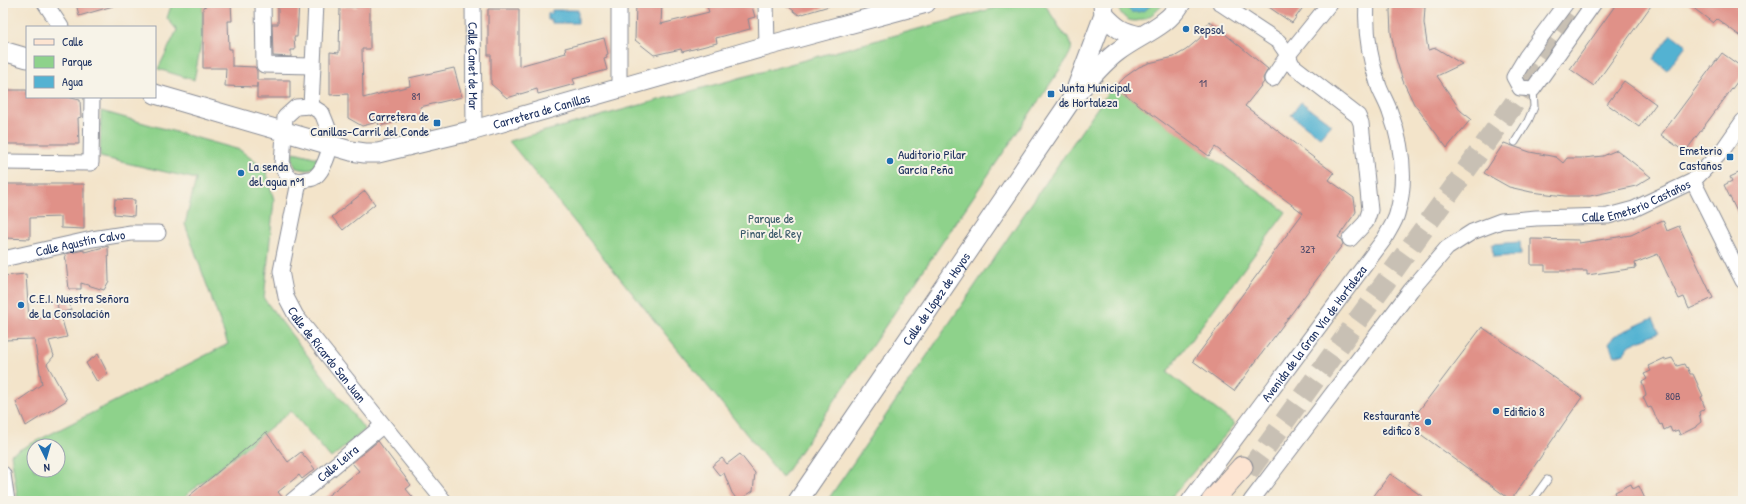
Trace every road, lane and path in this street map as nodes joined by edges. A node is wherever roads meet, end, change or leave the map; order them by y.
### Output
1 (45, 3) edge
2 (263, 3) edge
3 (316, 3) edge
4 (473, 3) edge
5 (619, 3) edge
6 (766, 3) edge
7 (926, 3) edge
8 (1180, 3) edge
9 (1220, 3) edge
10 (1330, 3) edge
11 (1367, 3) edge
12 (1566, 3) edge
13 (1587, 6) edge
14 (1100, 8) edge
15 (59, 26) edge
16 (1140, 36) junction
17 (767, 46) junction
18 (3, 51) edge
19 (1288, 55) junction
20 (26, 58) edge
21 (313, 66) junction
22 (1272, 80) dead end
23 (1532, 88) junction
24 (619, 89) junction
25 (156, 94) edge
26 (1074, 96) junction
27 (92, 98) edge
28 (310, 106) junction
29 (1743, 121) edge
30 (474, 130) junction
31 (283, 131) junction
32 (1515, 142) dead end
33 (331, 145) junction
34 (3, 162) edge
35 (1693, 180) junction
36 (299, 182) junction
37 (158, 233) dead end
38 (1350, 239) dead end
39 (3, 258) edge
40 (1743, 281) edge
41 (382, 426) junction
42 (3, 474) edge
43 (1547, 480) dead end
44 (7, 501) edge
45 (292, 501) edge
46 (444, 501) edge
47 (798, 501) edge
48 (1189, 501) edge
49 (1212, 501) edge
50 (1228, 501) edge
51 (1251, 501) edge
52 (1532, 501) edge

1 - 15 street
2 - 21 street
3 - 21 street
4 - 30 street, Calle Canet de Mar
5 - 24 street
6 - 17 street
7 - 17 street, Carretera de Canillas
8 - 16 street, Calle de López de Hoyos
9 - 19 street
10 - 19 street
11 - 48 street, Avenida de la Gran Vía de Hortaleza
12 - 23 street
13 - 23 street
14 - 16 street
14 - 26 street, Calle de López de Hoyos
16 - 26 street, Calle de López de Hoyos
17 - 24 street, Carretera de Canillas
18 - 20 street
19 - 22 street
19 - 38 street
21 - 28 street
23 - 32 lane
24 - 30 street, Carretera de Canillas
25 - 31 street, Carretera de Canillas
26 - 47 street, Calle de López de Hoyos
27 - 34 street
28 - 31 street
28 - 33 street
29 - 35 street, Calle Emeterio Castaños
30 - 33 street, Carretera de Canillas
31 - 33 street, Carretera de Canillas
31 - 36 street
33 - 36 street
35 - 40 street
35 - 51 street, Calle Emeterio Castaños
36 - 41 street, Calle de Ricardo San Juan
37 - 39 street, Calle Agustín Calvo
41 - 45 street, Calle Leira
41 - 46 street, Calle de Ricardo San Juan
42 - 44 street
43 - 52 lane
49 - 50 main road

